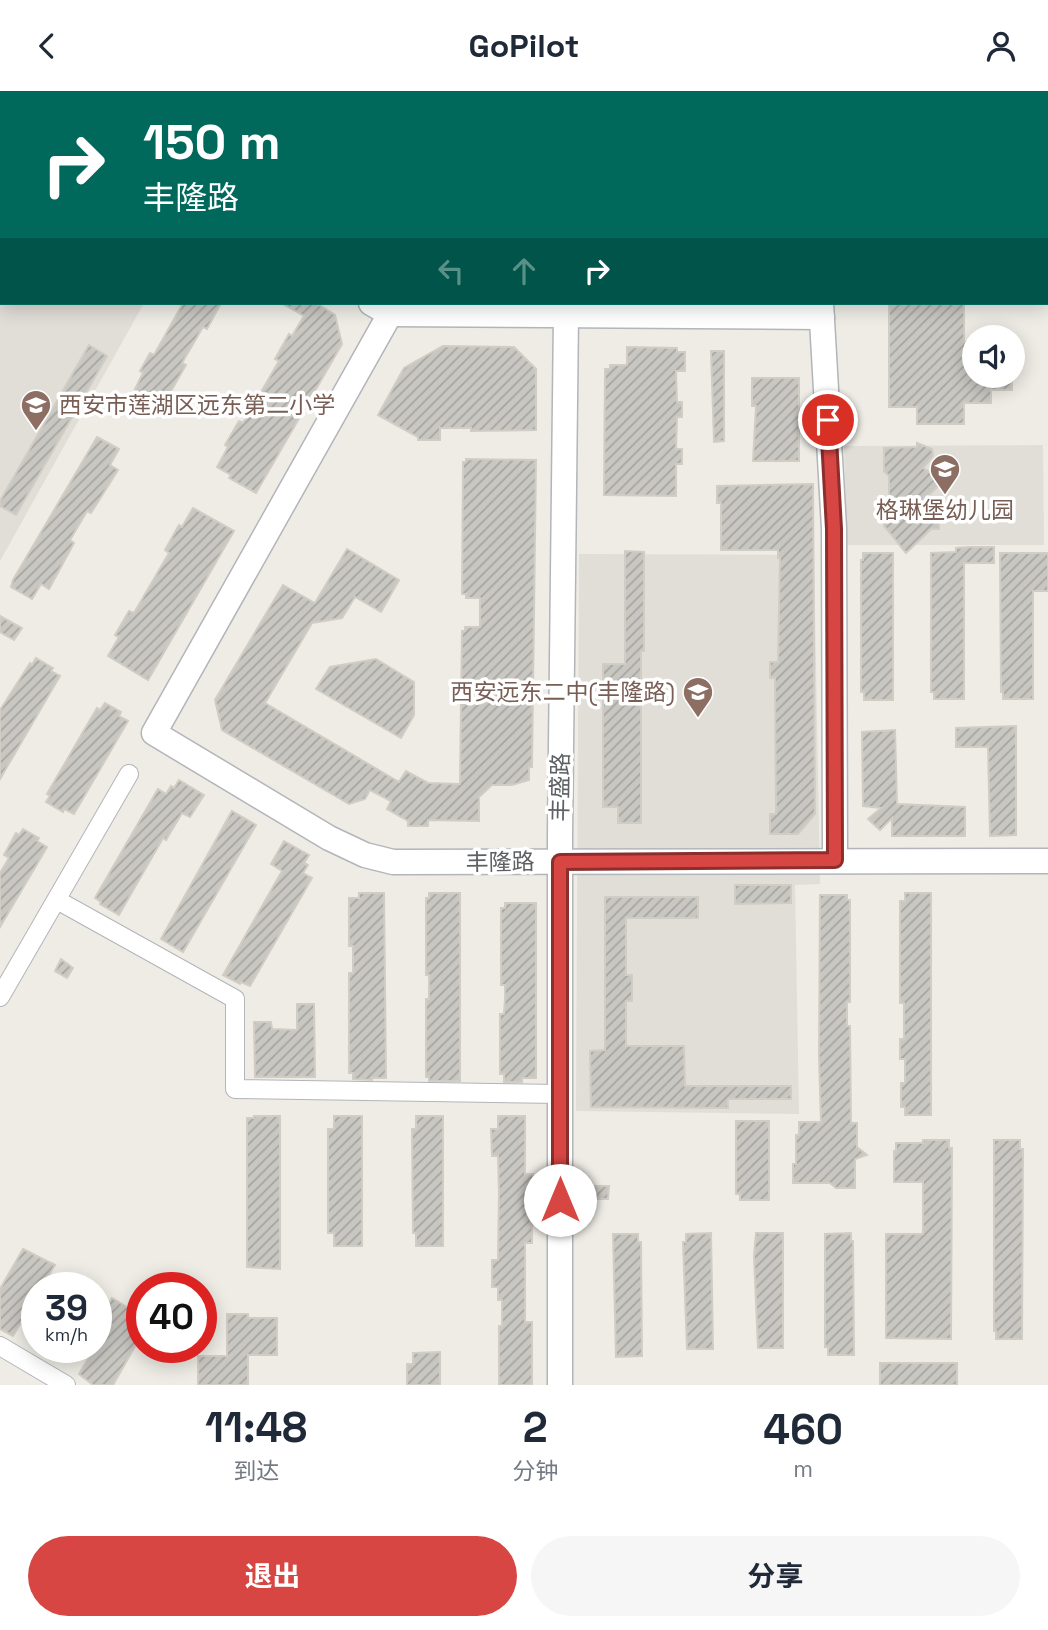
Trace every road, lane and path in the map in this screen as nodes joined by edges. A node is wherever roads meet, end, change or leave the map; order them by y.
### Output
1 (381, 308) edge
2 (821, 310) edge
3 (566, 314) junction
4 (129, 774) dead end
5 (835, 860) junction
6 (1048, 861) edge
7 (560, 862) junction
8 (57, 900) junction
9 (0, 997) edge
10 (560, 1094) junction
11 (0, 1346) edge
12 (66, 1385) edge
13 (560, 1385) edge

1 - 3 street
1 - 7 street, 丰隆路
2 - 3 street
2 - 5 street
3 - 7 street, 丰盛路
4 - 8 street
5 - 6 street, 丰隆路
5 - 7 street, 丰隆路
7 - 10 street, 丰盛路
8 - 9 street
8 - 10 street
10 - 13 street, 丰盛路
11 - 12 street

